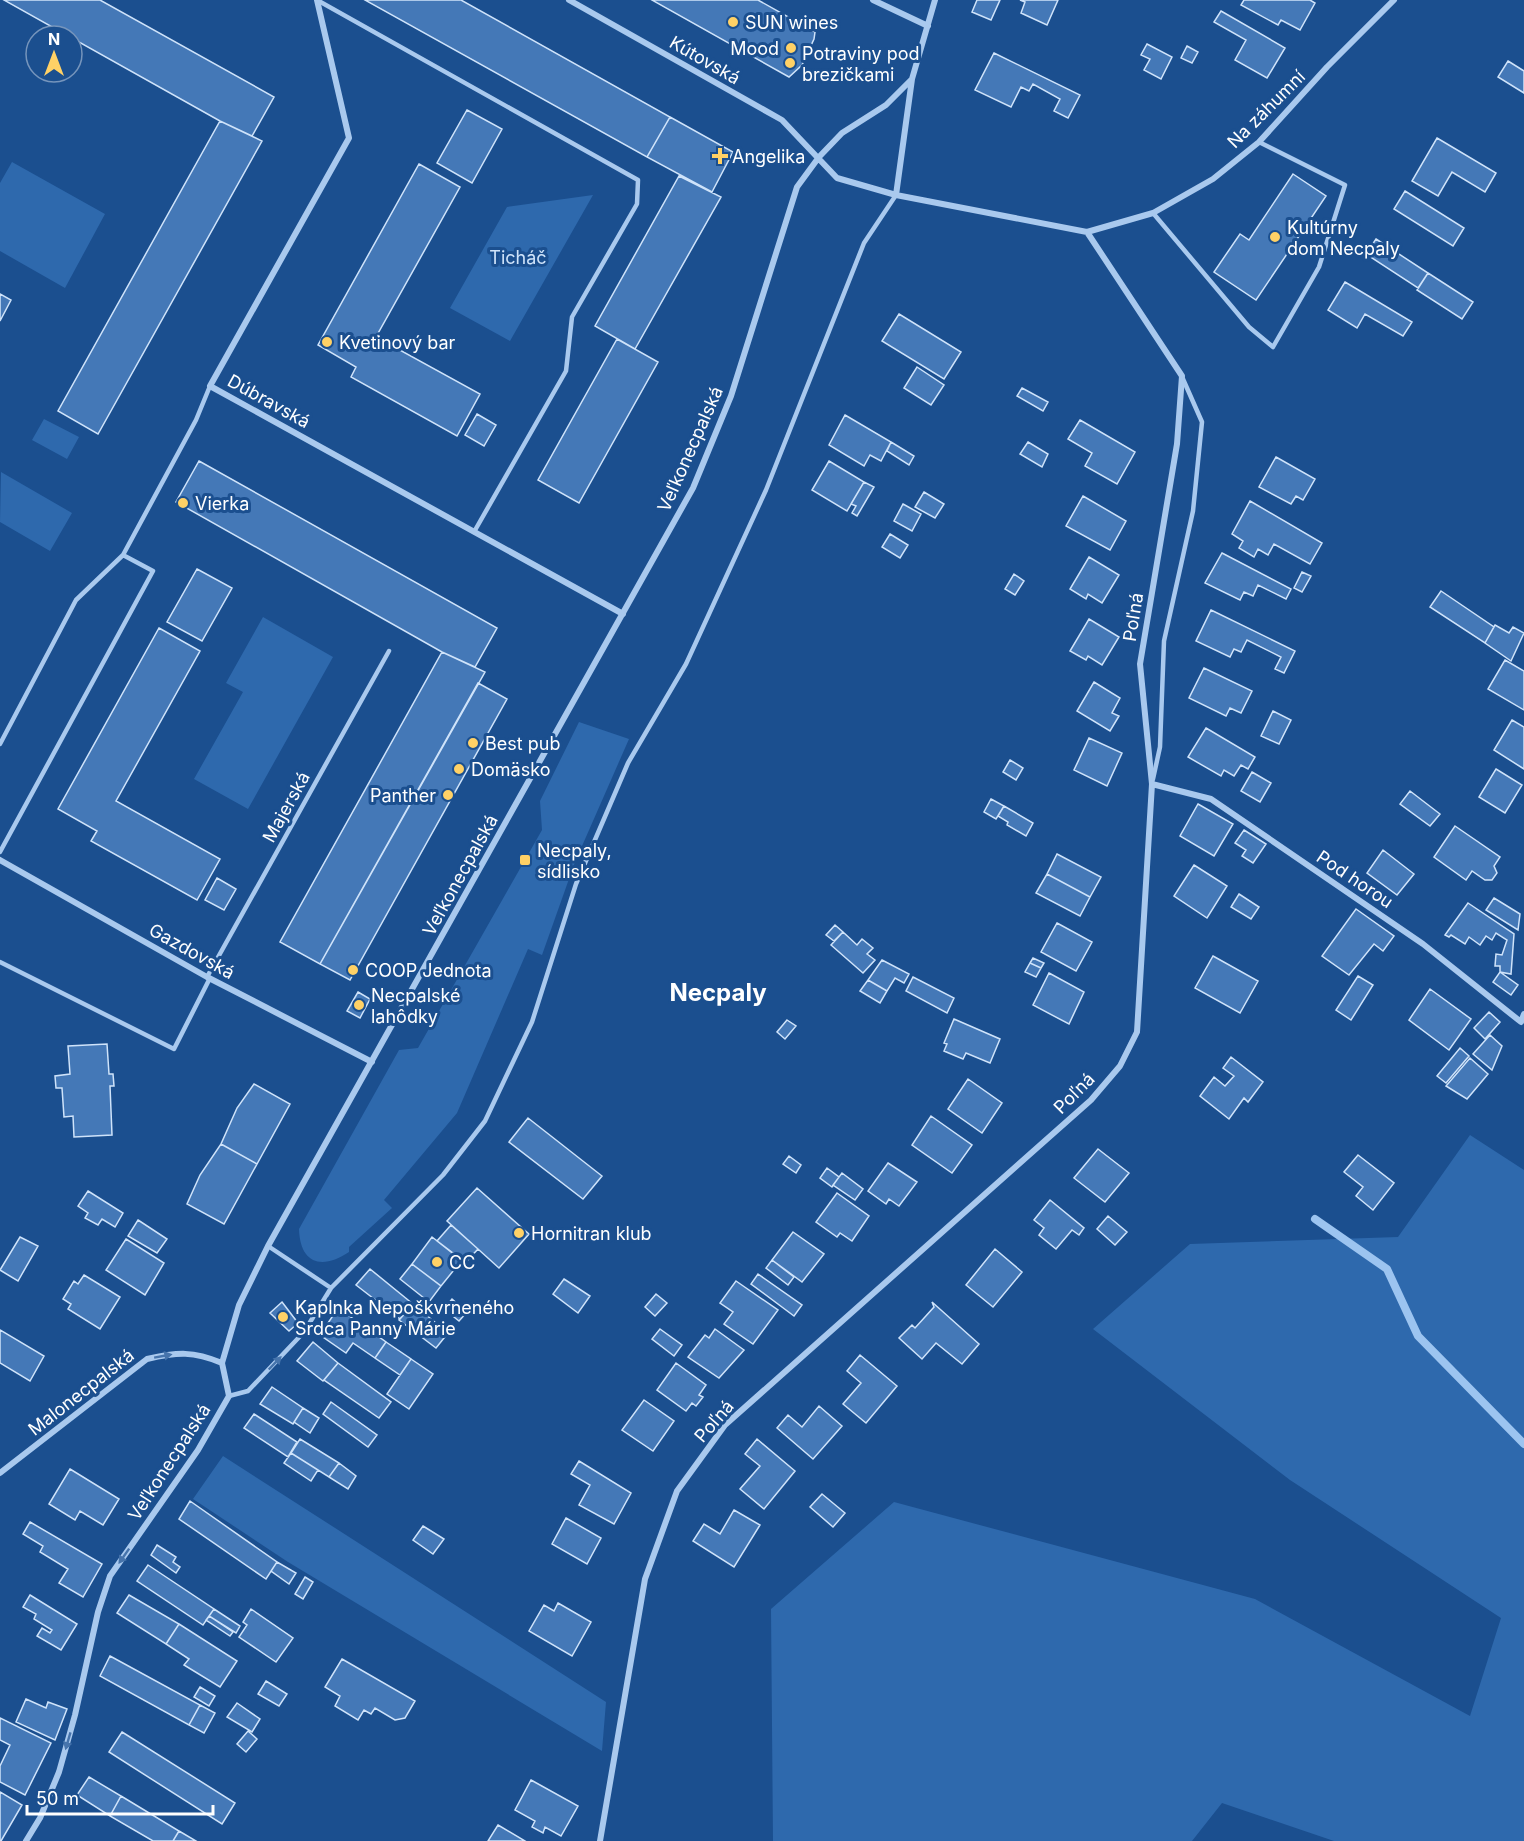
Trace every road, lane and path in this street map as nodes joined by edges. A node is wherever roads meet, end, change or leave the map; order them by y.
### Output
1 (317, 0) edge
2 (569, 0) edge
3 (873, 0) edge
4 (935, 0) edge
5 (1394, 0) edge
6 (928, 26) junction
7 (912, 80) junction
8 (1259, 142) junction
9 (819, 157) junction
10 (896, 195) junction
11 (1153, 213) junction
12 (1088, 232) junction
13 (1182, 376) junction
14 (210, 386) junction
15 (474, 532) junction
16 (123, 555) junction
17 (623, 614) junction
18 (389, 651) dead end
19 (0, 744) edge
20 (1152, 784) junction
21 (0, 852) edge
22 (0, 860) edge
23 (0, 962) edge
24 (208, 978) junction
25 (1524, 1014) edge
26 (372, 1062) junction
27 (268, 1246) junction
28 (331, 1288) junction
29 (222, 1363) junction
30 (229, 1396) junction
31 (0, 1473) edge
32 (26, 1841) edge
33 (600, 1841) edge

1 - 14 street, Dúbravská
1 - 15 lane
2 - 9 street, Kútovská
3 - 6 street
4 - 6 street, Veľkonecpalská
5 - 8 street, Na záhumní
6 - 7 street, Veľkonecpalská
7 - 9 street, Veľkonecpalská
7 - 10 street, Veľkonecpalská
8 - 11 street, Na záhumní
8 - 11 lane
9 - 10 street, Kútovská
9 - 17 street, Veľkonecpalská
10 - 12 street, Na záhumní
10 - 28 lane
11 - 12 street, Na záhumní
12 - 13 street
13 - 20 street, Poľná
13 - 20 lane
14 - 15 street, Dúbravská
14 - 16 lane
15 - 17 street, Dúbravská
16 - 19 lane
16 - 21 lane
17 - 26 street, Veľkonecpalská
18 - 24 lane, Majerská
20 - 25 street, Pod horou
20 - 33 street, Poľná
22 - 24 street, Gazdovská
23 - 24 lane, Majerská
24 - 26 street, Gazdovská
26 - 27 street, Veľkonecpalská
27 - 28 lane
27 - 29 street, Veľkonecpalská
30 -> 28 lane
29 - 30 street, Veľkonecpalská
31 -> 29 street, Malonecpalská
30 -> 32 street, Veľkonecpalská

